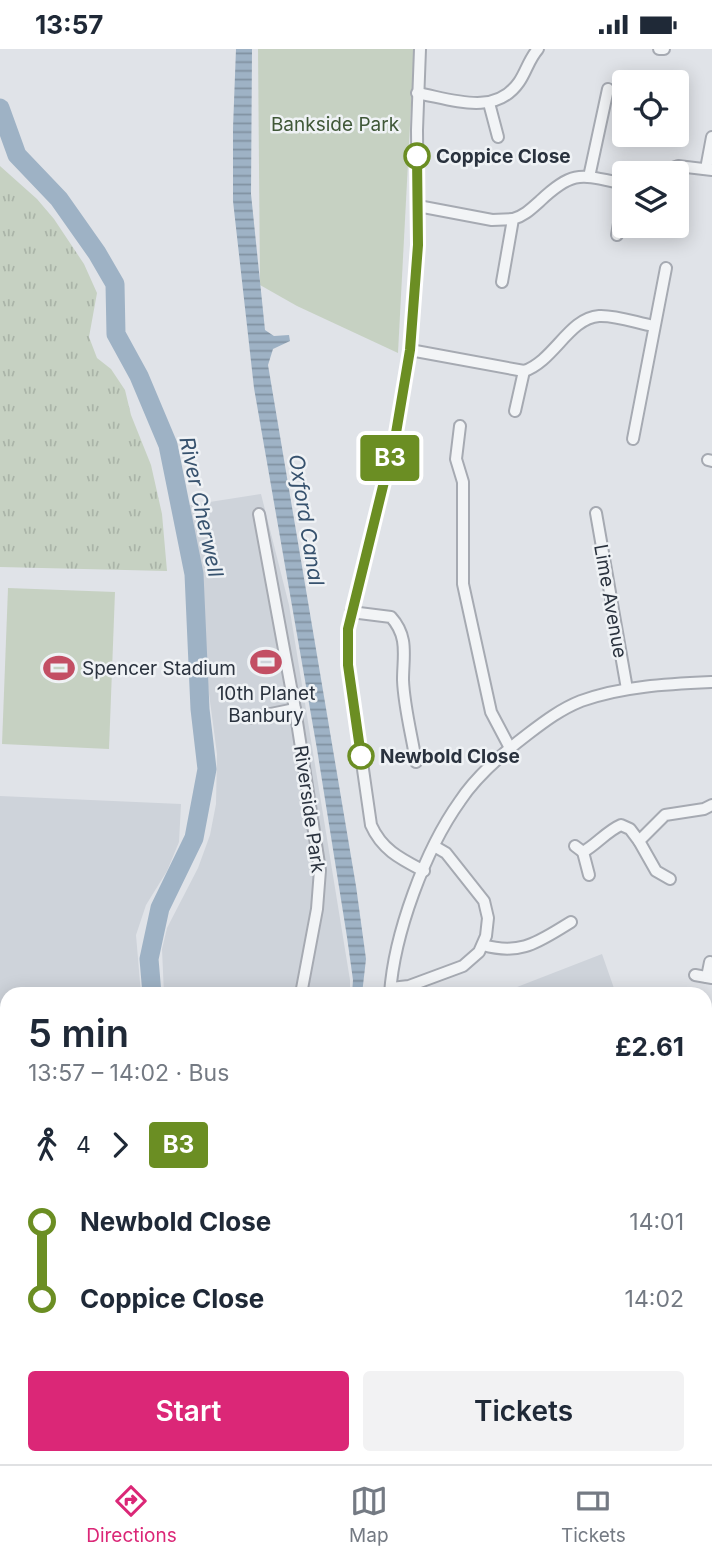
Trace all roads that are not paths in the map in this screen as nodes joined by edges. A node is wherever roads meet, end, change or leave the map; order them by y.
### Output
1 (420, 49) edge
2 (538, 49) edge
3 (608, 89) dead end
4 (417, 93) junction
5 (489, 103) junction
6 (498, 137) dead end
7 (712, 137) edge
8 (689, 167) edge
9 (709, 169) edge
10 (589, 177) junction
11 (612, 183) edge
12 (418, 206) junction
13 (513, 219) junction
14 (666, 268) dead end
15 (502, 282) dead end
16 (654, 326) junction
17 (410, 350) junction
18 (524, 371) junction
19 (515, 411) dead end
20 (460, 426) dead end
21 (633, 439) dead end
22 (596, 513) dead end
23 (259, 514) dead end
24 (351, 612) junction
25 (712, 682) edge
26 (627, 689) junction
27 (295, 709) junction
28 (251, 718) dead end
29 (510, 748) junction
30 (416, 762) dead end
31 (712, 805) edge
32 (639, 841) junction
33 (434, 846) junction
34 (424, 871) junction
35 (589, 875) dead end
36 (670, 879) dead end
37 (571, 922) dead end
38 (483, 945) junction
39 (710, 962) dead end
40 (695, 975) dead end
41 (710, 978) edge
42 (302, 987) edge
43 (390, 987) edge
44 (407, 987) edge

1 - 4 street
2 - 5 street
3 - 10 street
4 - 5 street
4 - 12 street
5 - 6 street
7 - 9 street
8 - 9 street
10 - 11 street
10 - 13 street
12 - 13 street
12 - 17 street
13 - 15 street
14 - 16 street
16 - 18 street
16 - 21 street
17 - 18 street
17 - 24 street
18 - 19 street
20 - 29 street
22 - 26 street, Lime Avenue
23 - 27 street, Riverside Park
24 - 30 street
24 - 34 street
25 - 26 street
26 - 29 street
27 - 28 street
27 - 42 street, Riverside Park
29 - 33 street
31 - 32 street
32 - 35 street
32 - 36 street
33 - 34 street
33 - 38 street
34 - 43 street
37 - 38 street
38 - 44 street
39 - 41 street
40 - 41 street

